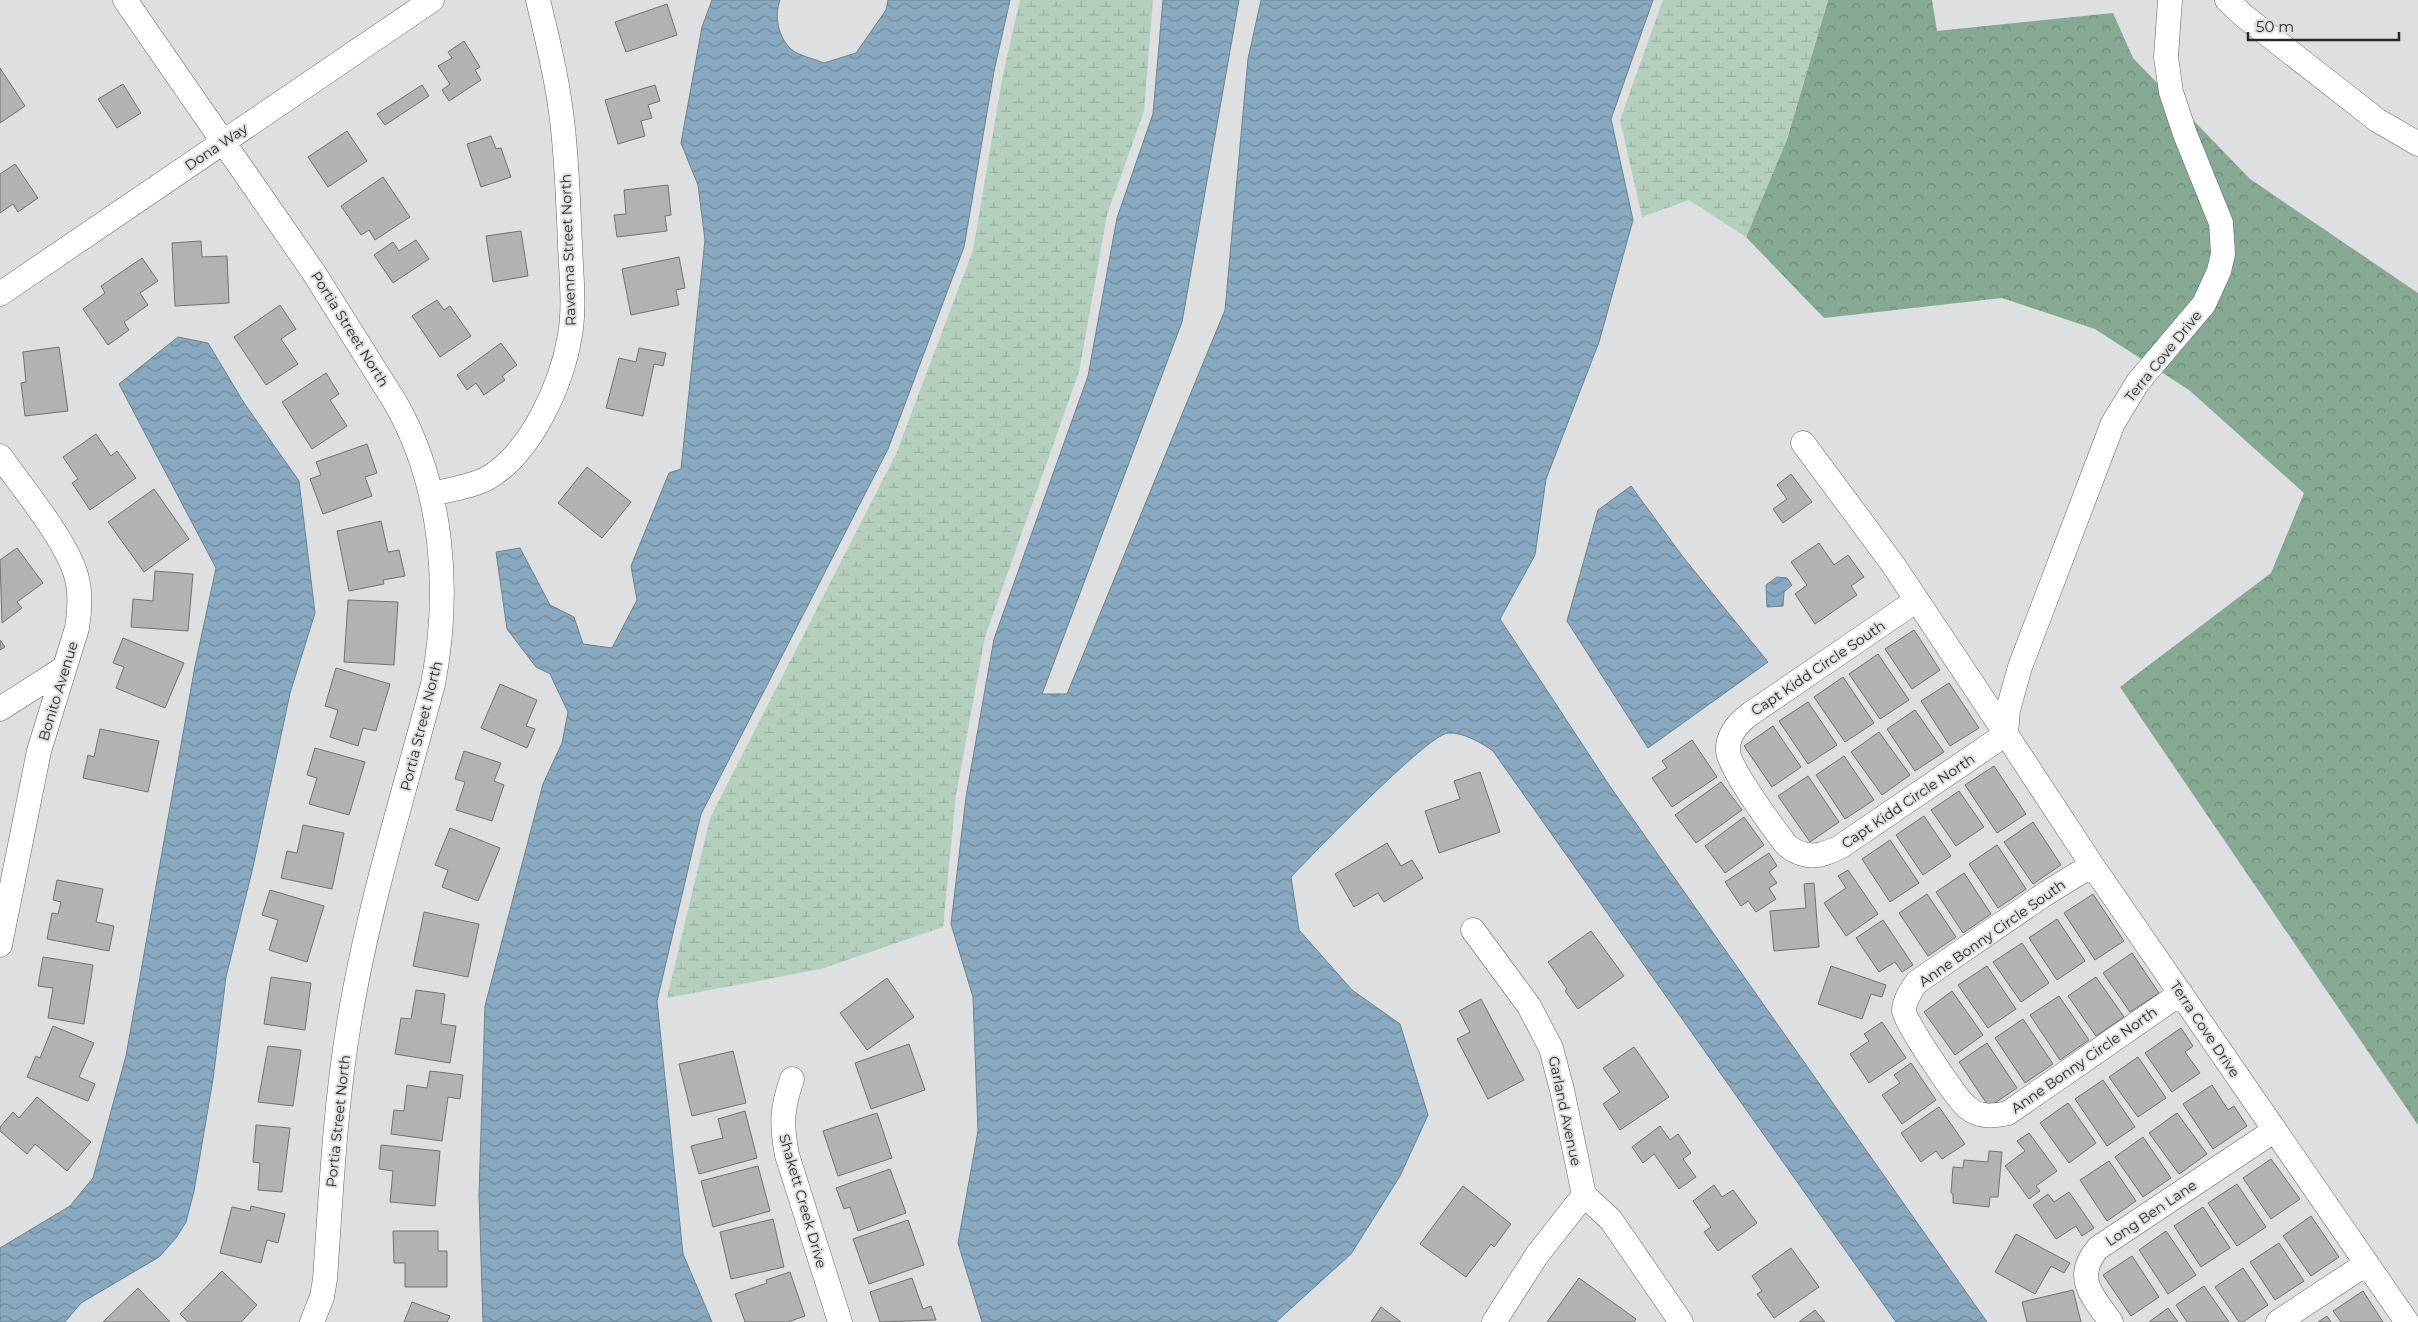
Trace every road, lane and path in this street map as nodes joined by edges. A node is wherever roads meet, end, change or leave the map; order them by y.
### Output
1 (125, 0) edge
2 (432, 0) edge
3 (538, 0) edge
4 (2170, 0) edge
5 (2227, 0) edge
6 (223, 142) junction
7 (2418, 144) edge
8 (0, 294) edge
9 (1803, 443) dead end
10 (0, 456) edge
11 (431, 494) junction
12 (1917, 600) junction
13 (64, 668) junction
14 (0, 708) edge
15 (2006, 734) junction
16 (1805, 855) joint
17 (2092, 865) junction
18 (1472, 930) dead end
19 (0, 945) edge
20 (2181, 992) junction
21 (792, 1078) dead end
22 (1983, 1116) joint
23 (2275, 1130) junction
24 (1584, 1194) junction
25 (2366, 1264) junction
26 (312, 1322) edge
27 (840, 1322) edge
28 (1494, 1322) edge
29 (1682, 1322) edge
30 (2111, 1322) edge
31 (2278, 1322) edge
32 (2407, 1322) edge

1 - 6 street, Portia Street North
2 - 6 street, Dona Way
3 - 11 street, Ravenna Street North
4 - 15 street, Terra Cove Drive
5 - 7 street
6 - 8 street, Dona Way
6 - 11 street, Portia Street North
9 - 12 street, Terra Cove Drive
10 - 13 street, Bonito Avenue
11 - 26 street, Portia Street North
12 - 15 street, Terra Cove Drive
12 - 16 street, Capt Kidd Circle South
13 - 14 street
13 - 19 street, Bonito Avenue
15 - 16 street, Capt Kidd Circle North
15 - 17 street, Terra Cove Drive
17 - 20 street, Terra Cove Drive
17 - 22 street, Anne Bonny Circle South
18 - 24 street, Garland Avenue
20 - 22 street, Anne Bonny Circle North
20 - 23 street, Terra Cove Drive
21 - 27 street, Shakett Creek Drive
23 - 25 street, Terra Cove Drive
23 - 30 street, Long Ben Lane
24 - 28 street
24 - 29 street
25 - 31 street
25 - 32 street, Terra Cove Drive

